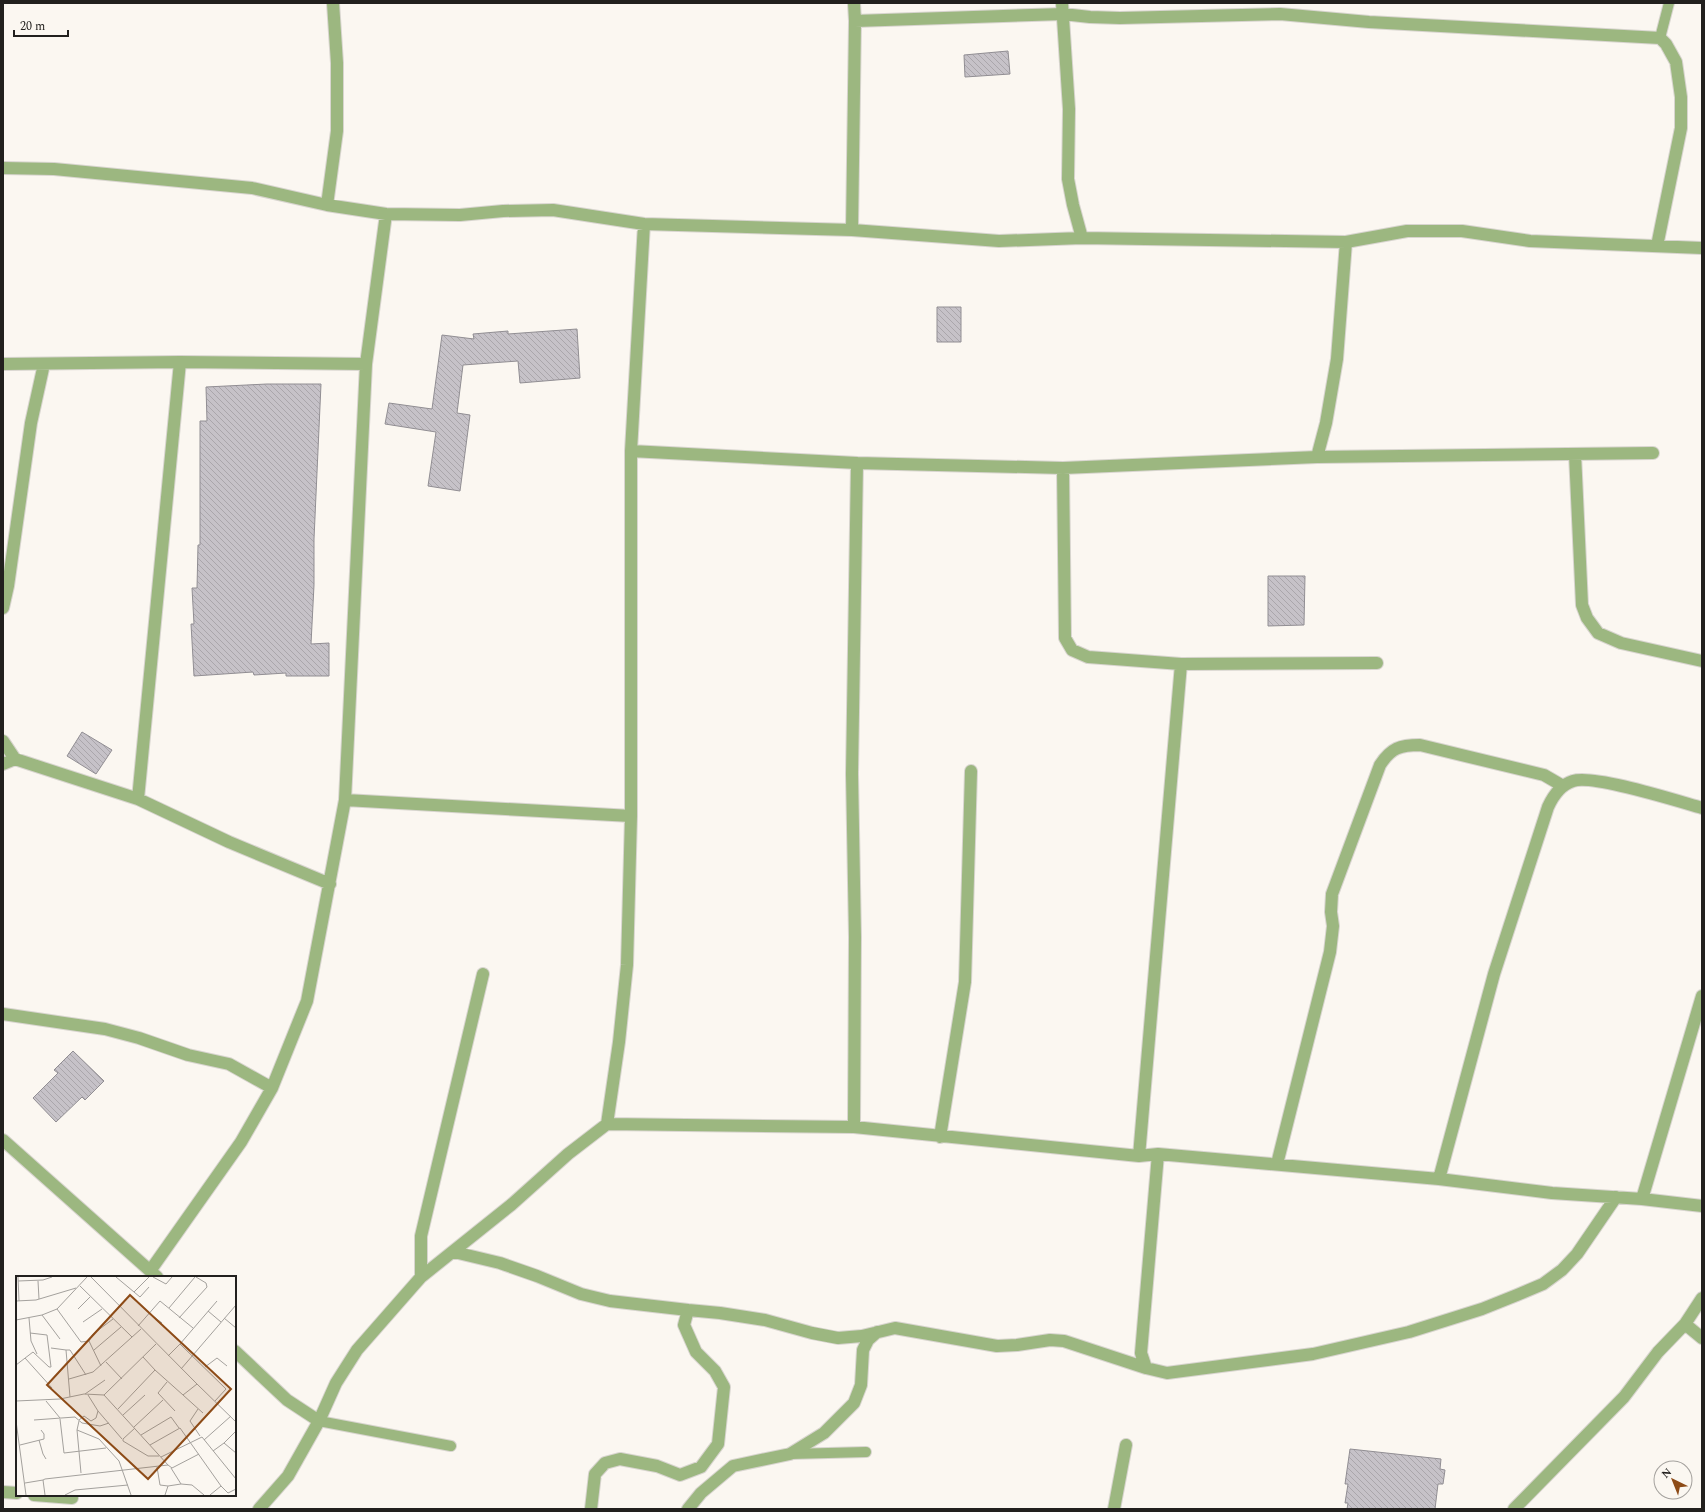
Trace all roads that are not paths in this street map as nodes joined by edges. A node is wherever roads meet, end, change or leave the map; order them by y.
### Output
1 (333, 3) edge
2 (854, 3) edge
3 (1670, 3) edge
4 (1063, 9) edge
5 (1281, 9) edge
6 (855, 20) junction
7 (1660, 38) junction
8 (3, 168) edge
9 (327, 205) junction
10 (386, 214) junction
11 (644, 224) junction
12 (852, 230) junction
13 (1082, 238) junction
14 (1346, 242) junction
15 (1657, 246) junction
16 (1702, 248) edge
17 (180, 362) junction
18 (3, 364) edge
19 (44, 364) junction
20 (366, 364) junction
21 (631, 451) junction
22 (1653, 453) dead end
23 (1575, 454) junction
24 (1317, 457) junction
25 (857, 463) junction
26 (1064, 468) junction
27 (3, 608) edge
28 (1702, 661) edge
29 (1181, 664) junction
30 (1377, 664) dead end
31 (3, 741) edge
32 (15, 759) junction
33 (3, 764) edge
34 (971, 771) dead end
35 (1563, 786) junction
36 (138, 800) junction
37 (345, 800) junction
38 (1702, 808) edge
39 (631, 816) junction
40 (330, 884) junction
41 (483, 974) dead end
42 (1702, 996) edge
43 (3, 1014) edge
44 (272, 1088) junction
45 (607, 1124) junction
46 (854, 1127) junction
47 (940, 1137) junction
48 (3, 1140) edge
49 (1158, 1154) junction
50 (1140, 1156) junction
51 (1277, 1164) junction
52 (1439, 1179) junction
53 (1616, 1197) junction
54 (1642, 1199) junction
55 (1702, 1206) edge
56 (454, 1252) junction
57 (154, 1274) edge
58 (421, 1277) junction
59 (1702, 1298) edge
60 (688, 1310) junction
61 (1685, 1324) junction
62 (879, 1330) junction
63 (1702, 1338) edge
64 (236, 1352) edge
65 (1146, 1368) junction
66 (319, 1421) junction
67 (1126, 1445) dead end
68 (451, 1446) dead end
69 (866, 1452) dead end
70 (790, 1454) junction
71 (3, 1492) edge
72 (16, 1493) edge
73 (47, 1496) edge
74 (72, 1498) dead end
75 (259, 1509) edge
76 (591, 1509) edge
77 (688, 1509) edge
78 (1114, 1509) edge
79 (1514, 1509) edge

1 - 9 street
2 - 6 street
3 - 7 lane
4 - 5 street
4 - 6 street
4 - 13 street
5 - 7 street
6 - 12 street
7 - 15 street
8 - 9 street
9 - 10 street
10 - 11 street
10 - 20 street
11 - 12 street
11 - 21 street
12 - 13 street
13 - 14 street
14 - 15 street
14 - 24 street
15 - 16 street
17 - 19 street
17 - 20 street
17 - 36 street
18 - 19 street
19 - 27 street
20 - 37 street
21 - 25 street
21 - 39 street
22 - 23 street
23 - 24 street
23 - 28 street
24 - 26 street
25 - 26 street
25 - 46 street
26 - 29 street
29 - 30 street
29 - 50 street
31 - 32 street
32 - 33 street
32 - 36 street
34 - 47 street
35 - 38 street
35 - 51 street
35 - 52 street
36 - 40 street
37 - 39 street
37 - 40 street
39 - 45 street
40 - 44 street
41 - 58 street
42 - 54 street
43 - 44 street
44 - 57 street
45 - 46 street
45 - 56 street
46 - 47 street
47 - 50 street
48 - 57 street
49 - 50 street
49 - 51 street
49 - 65 street
51 - 52 street
52 - 53 street
53 - 54 street
53 - 65 street
54 - 55 street
56 - 58 street
56 - 60 street
58 - 66 street
59 - 61 street
60 - 62 street
60 - 76 street
61 - 63 street
61 - 79 street
62 - 65 street
62 - 70 street
64 - 66 street
66 - 68 lane
66 - 75 street
67 - 78 street
69 - 70 lane
70 - 77 street
71 - 72 street
73 - 74 street

